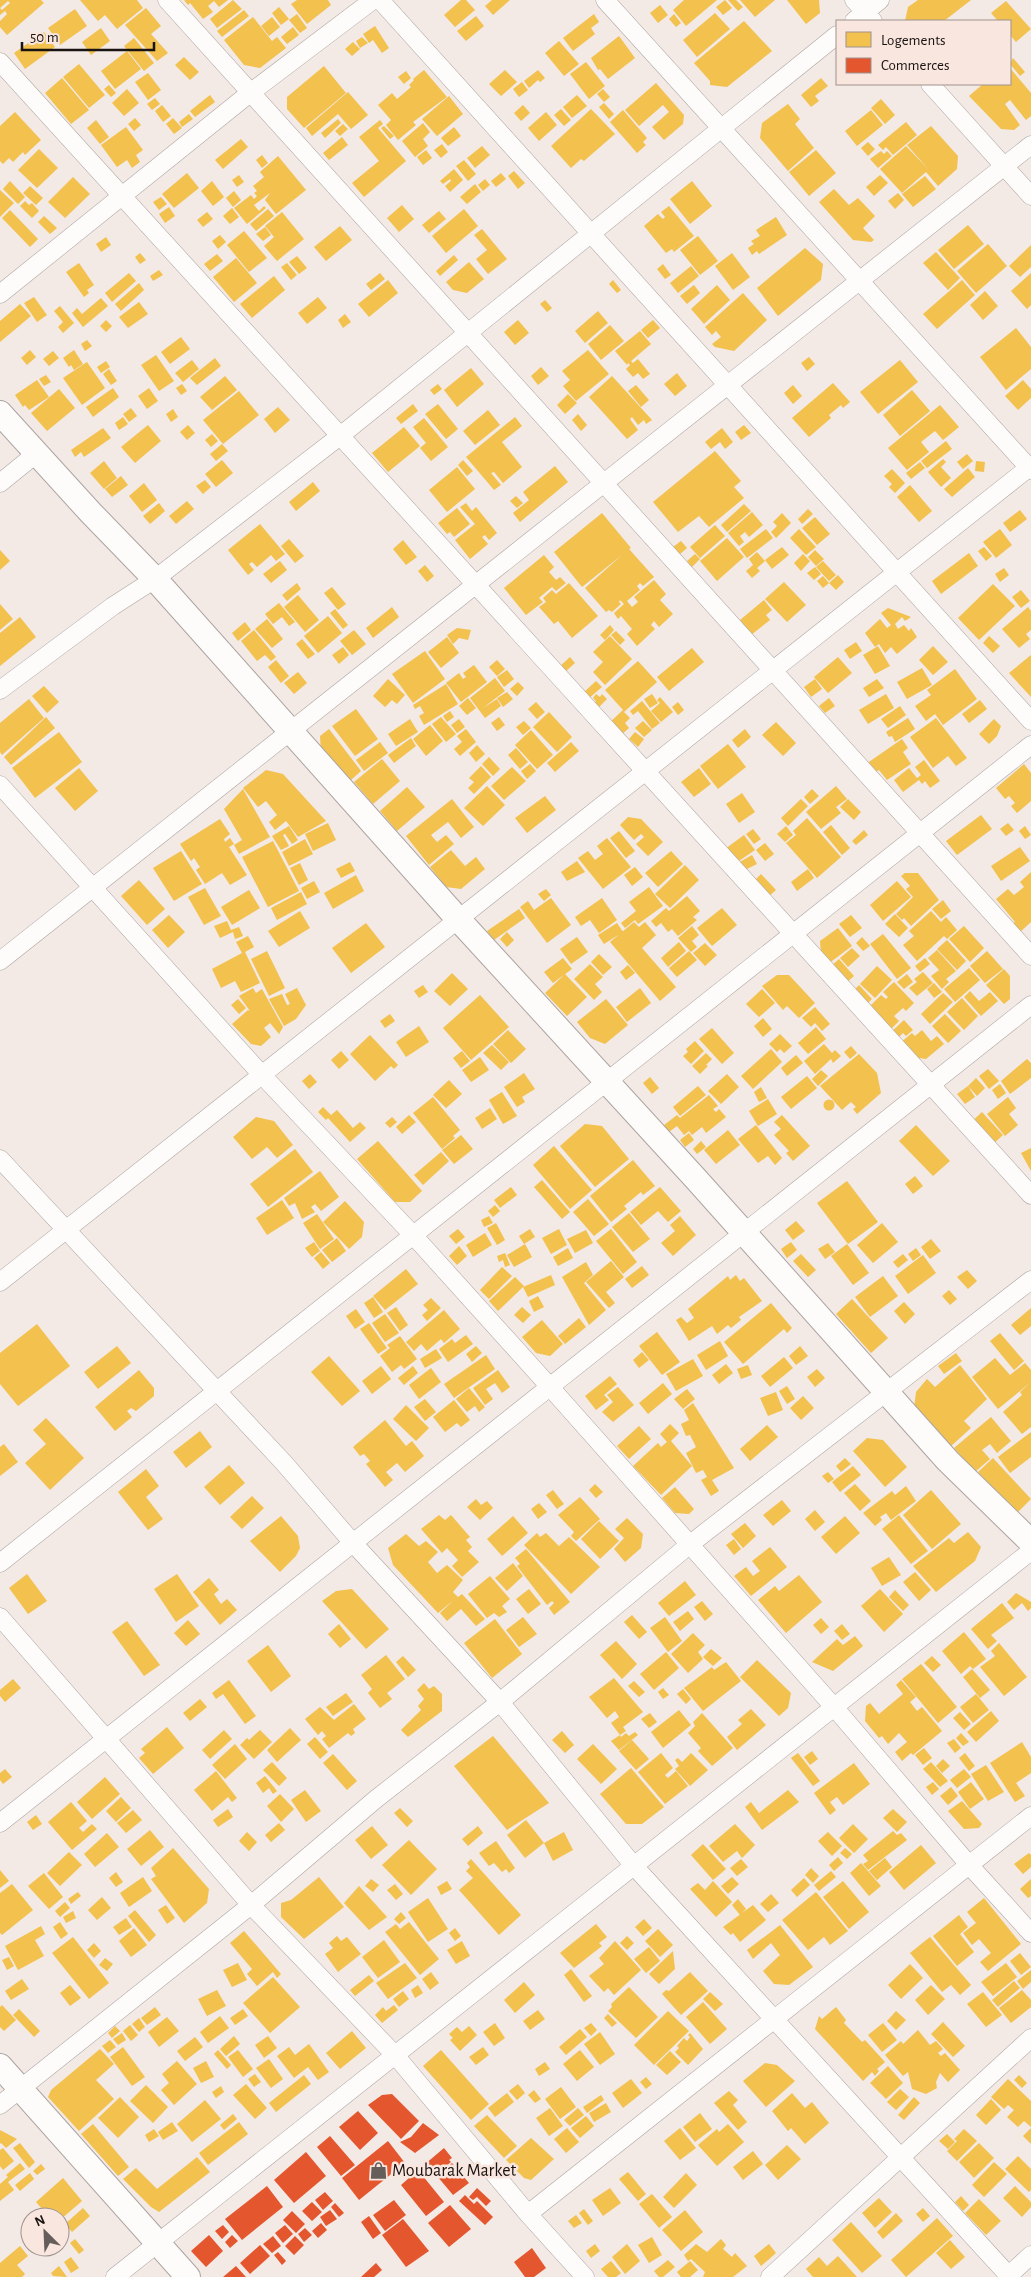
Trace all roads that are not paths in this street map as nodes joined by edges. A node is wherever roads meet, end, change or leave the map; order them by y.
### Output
1 (166, 0) edge
2 (373, 0) edge
3 (380, 0) edge
4 (605, 0) edge
5 (880, 0) edge
6 (861, 14) edge
7 (836, 36) edge
8 (0, 62) edge
9 (931, 85) edge
10 (250, 93) junction
11 (721, 128) junction
12 (1031, 145) edge
13 (1004, 166) junction
14 (121, 195) junction
15 (1031, 196) edge
16 (591, 233) junction
17 (859, 281) junction
18 (0, 294) edge
19 (467, 333) junction
20 (728, 385) junction
21 (0, 412) edge
22 (340, 436) junction
23 (37, 453) junction
24 (1030, 468) edge
25 (0, 483) edge
26 (603, 483) junction
27 (896, 572) junction
28 (155, 579) junction
29 (475, 584) junction
30 (772, 670) junction
31 (0, 690) edge
32 (1031, 721) edge
33 (290, 731) junction
34 (1031, 745) edge
35 (645, 770) junction
36 (0, 785) edge
37 (919, 833) junction
38 (93, 887) junction
39 (458, 919) junction
40 (793, 933) junction
41 (1031, 956) edge
42 (0, 961) edge
43 (1031, 1005) edge
44 (262, 1075) junction
45 (607, 1081) junction
46 (931, 1084) junction
47 (0, 1159) edge
48 (1031, 1195) edge
49 (66, 1230) junction
50 (744, 1233) junction
51 (413, 1235) junction
52 (1031, 1280) edge
53 (0, 1282) edge
54 (550, 1387) junction
55 (217, 1390) junction
56 (887, 1391) junction
57 (1031, 1542) edge
58 (353, 1543) junction
59 (689, 1545) junction
60 (1031, 1551) edge
61 (0, 1563) edge
62 (0, 1618) edge
63 (500, 1702) junction
64 (834, 1707) junction
65 (106, 1739) junction
66 (1031, 1816) edge
67 (0, 1823) edge
68 (634, 1866) junction
69 (970, 1866) junction
70 (251, 1905) junction
71 (1031, 1933) edge
72 (776, 2019) junction
73 (1031, 2038) edge
74 (395, 2055) junction
75 (0, 2066) edge
76 (21, 2089) junction
77 (0, 2105) edge
78 (901, 2157) junction
79 (528, 2214) junction
80 (158, 2243) junction
81 (1031, 2255) edge
82 (1009, 2276) edge
83 (115, 2277) edge
84 (188, 2277) edge
85 (585, 2277) edge
86 (770, 2277) edge

1 - 10 street
2 - 10 street
3 - 16 street
4 - 11 street
5 - 6 street
7 - 11 street
8 - 14 street
9 - 13 street
10 - 14 street
10 - 19 street
11 - 16 street
11 - 17 street
12 - 13 street
13 - 15 street
13 - 17 street
14 - 18 street
14 - 22 street
16 - 19 street
16 - 20 street
17 - 20 street
17 - 24 street
19 - 22 street
19 - 26 street
20 - 26 street
20 - 27 street
21 - 23 street
22 - 28 street
22 - 29 street
23 - 25 street
23 - 28 street
24 - 27 street
26 - 29 street
26 - 30 street
27 - 30 street
27 - 32 street
28 - 31 street
28 - 33 street
29 - 33 street
29 - 35 street
30 - 35 street
30 - 37 street
33 - 38 street
33 - 39 street
34 - 37 street
35 - 39 street
35 - 40 street
36 - 38 street
37 - 40 street
37 - 41 street
38 - 42 street
38 - 44 street
39 - 44 street
39 - 45 street
40 - 45 street
40 - 46 street
43 - 46 street
44 - 49 street
44 - 51 street
45 - 50 street
45 - 51 street
46 - 48 street
46 - 50 street
47 - 49 street
49 - 53 street
49 - 55 street
50 - 54 street
50 - 56 street
51 - 54 street
51 - 55 street
52 - 56 street
54 - 58 street
54 - 59 street
55 - 58 street
55 - 61 street
56 - 57 street
56 - 59 street
58 - 63 street
58 - 65 street
59 - 63 street
59 - 64 street
60 - 64 street
62 - 65 street
63 - 68 street
63 - 70 street
64 - 68 street
64 - 69 street
65 - 67 street
65 - 70 street
66 - 69 street
68 - 72 street
68 - 74 street
69 - 71 street
69 - 72 street
70 - 74 street
70 - 76 street
72 - 78 street
72 - 79 street
73 - 78 street
74 - 79 street
74 - 80 street
75 - 76 street
76 - 77 street
76 - 80 street
78 - 82 street
78 - 86 street
79 - 85 street
80 - 83 street
80 - 84 street
81 - 82 street

